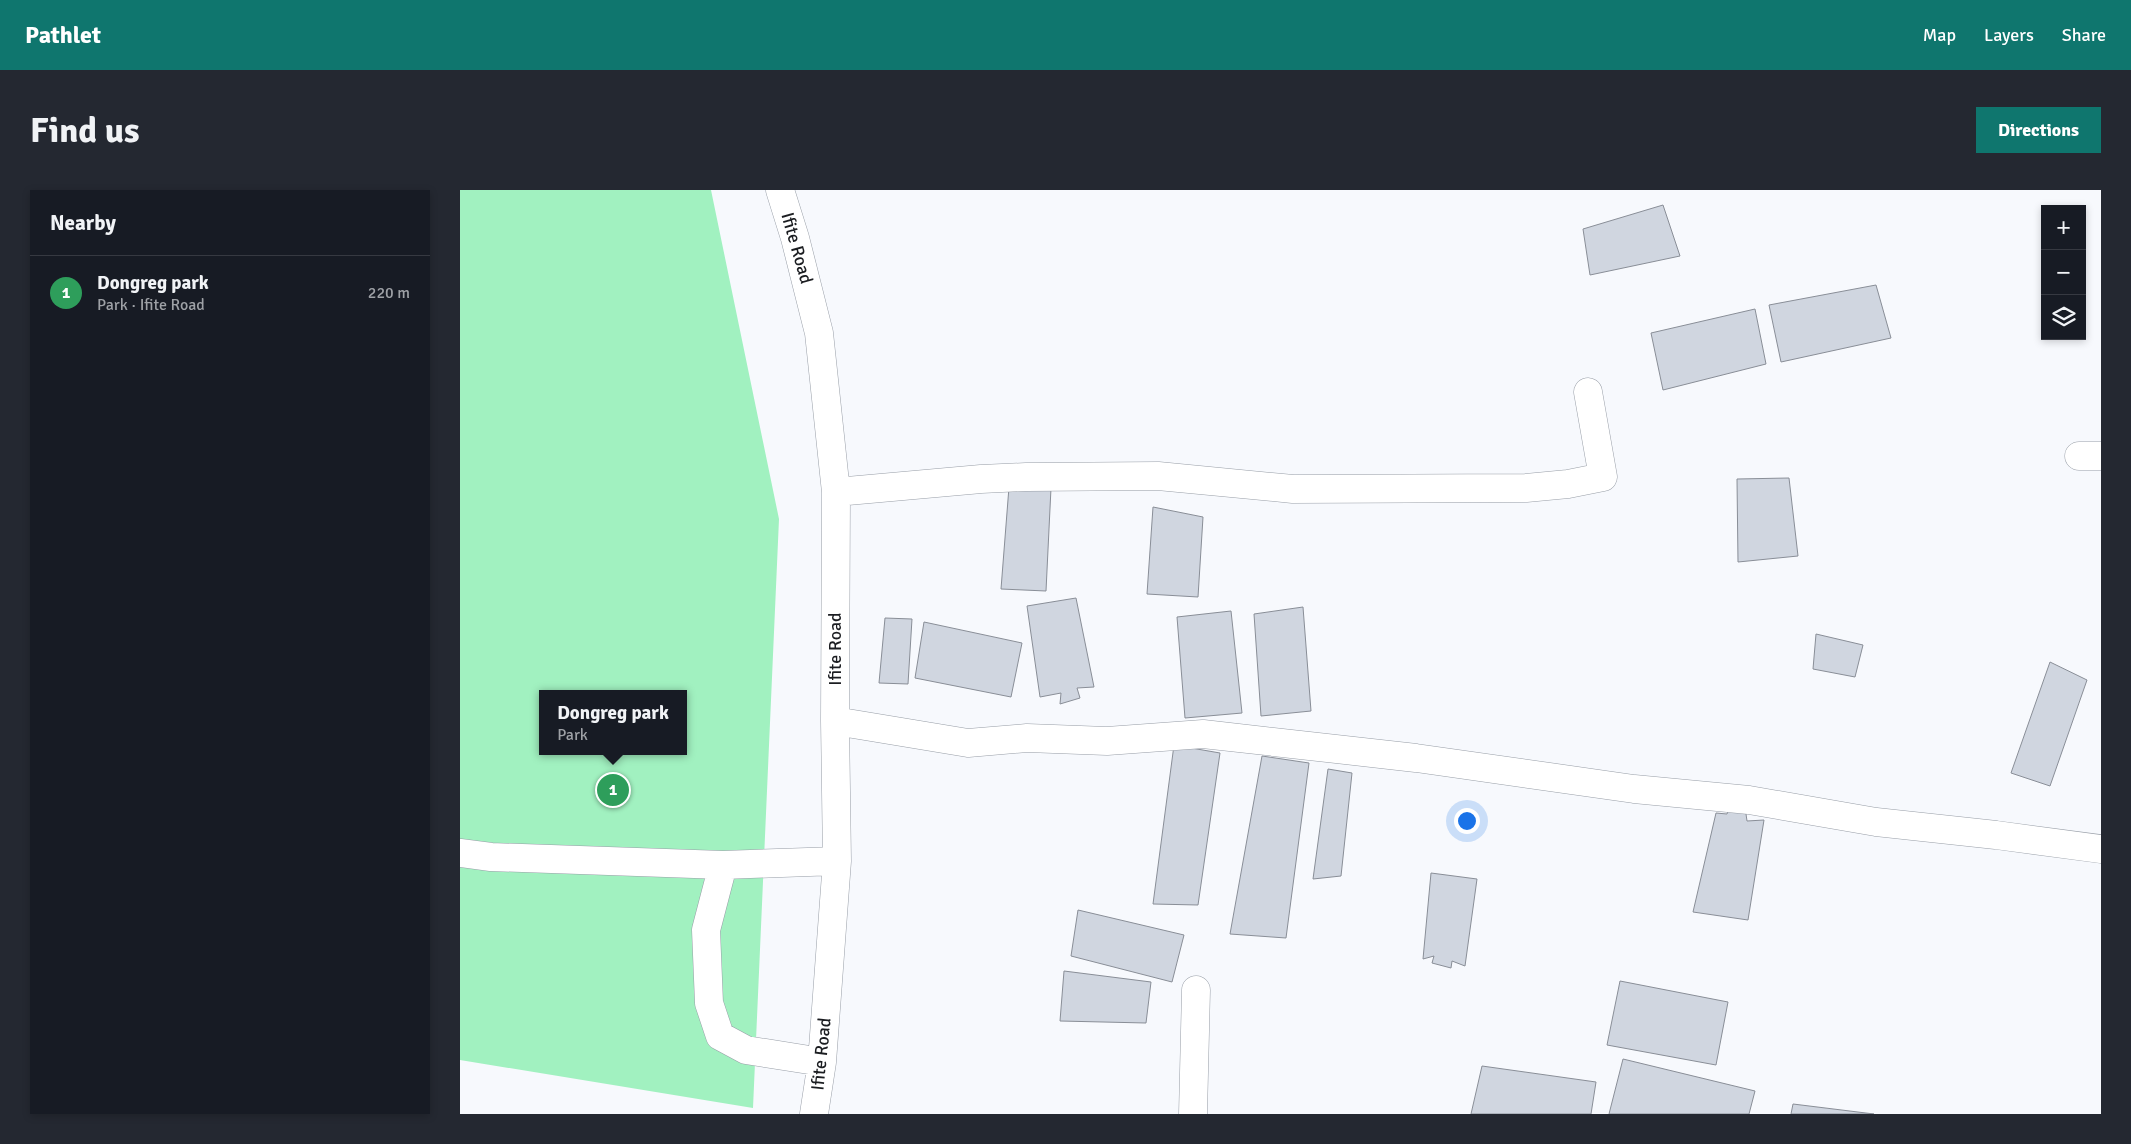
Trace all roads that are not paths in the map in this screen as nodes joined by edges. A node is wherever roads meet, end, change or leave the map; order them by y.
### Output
1 (780, 190) edge
2 (1588, 392) dead end
3 (836, 492) junction
4 (835, 721) junction
5 (2101, 850) edge
6 (460, 853) edge
7 (837, 861) junction
8 (723, 865) junction
9 (1196, 990) dead end
10 (822, 1062) junction
11 (814, 1114) edge
12 (1193, 1114) edge

1 - 3 street, Ifite Road
2 - 3 street
3 - 4 street, Ifite Road
4 - 5 street
4 - 7 street, Ifite Road
6 - 8 street
7 - 8 street
7 - 10 street, Ifite Road
8 - 10 street
9 - 12 street
10 - 11 street, Ifite Road

